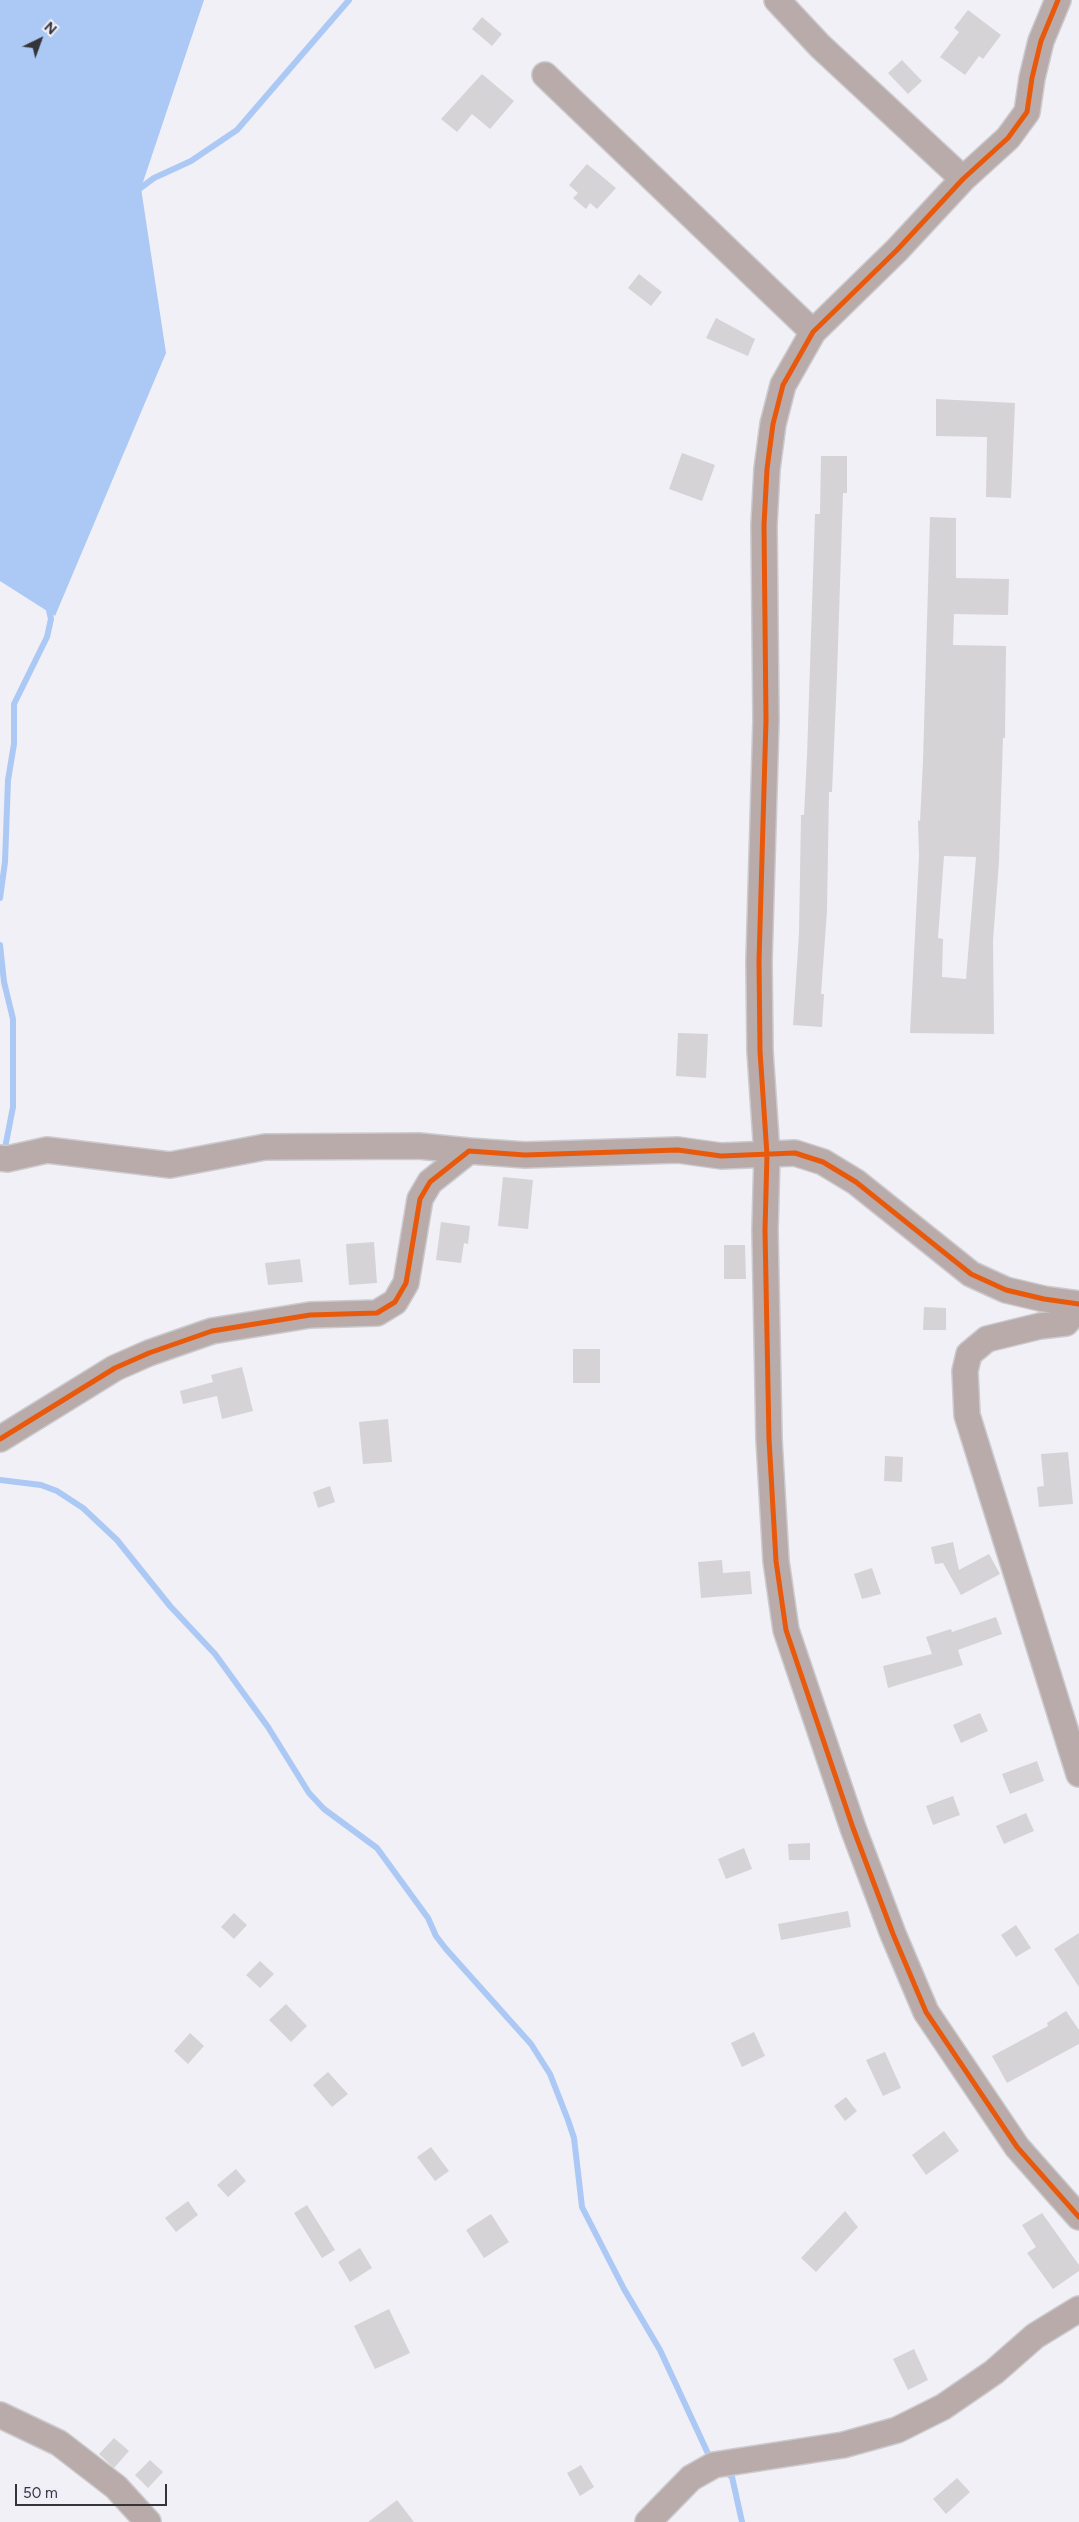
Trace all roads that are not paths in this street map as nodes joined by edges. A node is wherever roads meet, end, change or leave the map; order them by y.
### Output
1 (776, 0) edge
2 (1058, 0) edge
3 (545, 75) dead end
4 (963, 179) junction
5 (813, 332) junction
6 (470, 1151) junction
7 (767, 1154) junction
8 (0, 1158) edge
9 (1079, 1306) edge
10 (0, 1439) edge
11 (1079, 1774) edge
12 (1079, 2217) edge
13 (1079, 2309) edge
14 (0, 2415) edge
15 (148, 2522) edge
16 (648, 2522) edge

1 - 4 street
2 - 4 street
3 - 5 street
4 - 5 street
5 - 7 street
6 - 7 street
6 - 8 street
6 - 10 street
7 - 9 street
7 - 12 street
9 - 11 street
13 - 16 street
14 - 15 street

